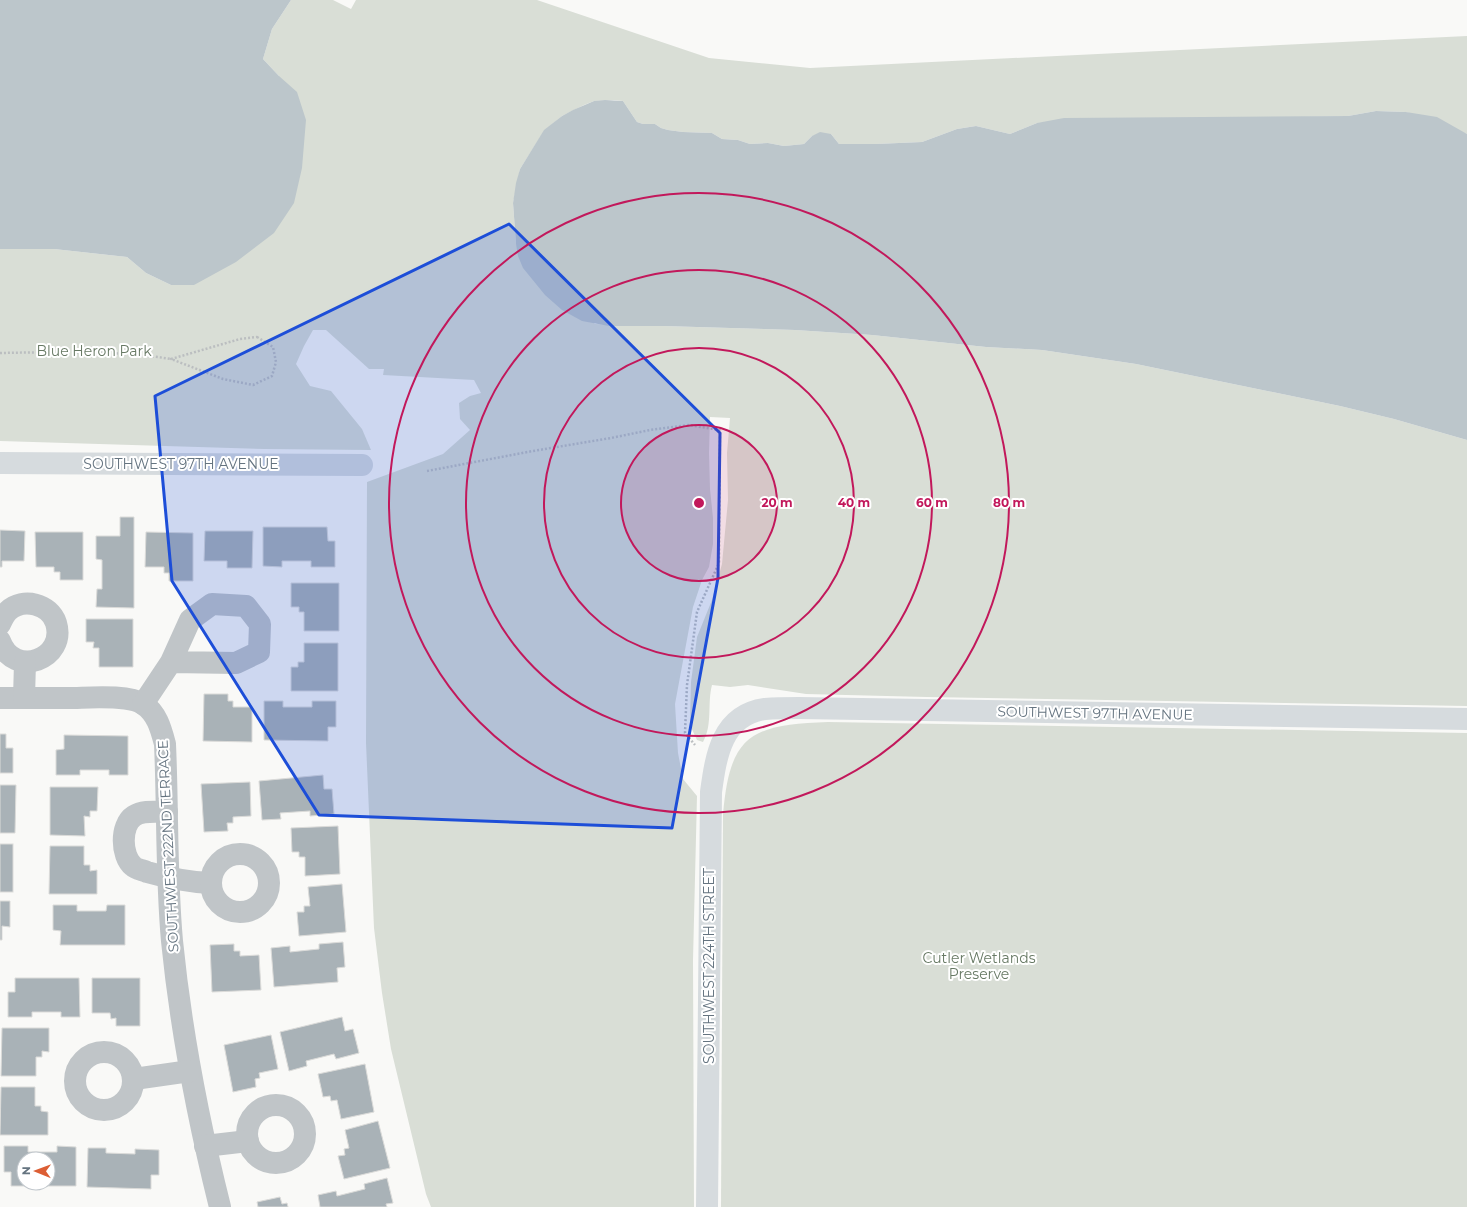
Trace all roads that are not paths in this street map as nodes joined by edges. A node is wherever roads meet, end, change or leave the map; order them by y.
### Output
1 (0, 463) edge
2 (362, 465) dead end
3 (0, 624) edge
4 (0, 640) edge
5 (25, 662) junction
6 (171, 662) dead end
7 (0, 698) edge
8 (24, 698) junction
9 (143, 704) junction
10 (1467, 719) edge
11 (730, 729) joint
12 (167, 812) junction
13 (168, 878) junction
14 (210, 882) dead end
15 (190, 1071) junction
16 (134, 1079) dead end
17 (248, 1141) dead end
18 (205, 1146) junction
19 (220, 1207) edge
20 (707, 1207) edge

1 - 2 street, SOUTHWEST 97TH AVENUE
3 - 5 street
4 - 5 street
5 - 8 street
6 - 9 street
7 - 8 street
8 - 9 street
9 - 12 street, SOUTHWEST 222ND TERRACE
10 - 11 street, SOUTHWEST 97TH AVENUE
11 - 20 street, SOUTHWEST 224TH STREET
12 - 13 street, SOUTHWEST 222ND TERRACE
12 - 13 street
13 - 14 street
13 - 15 street, SOUTHWEST 222ND TERRACE
15 - 16 street
15 - 18 street, SOUTHWEST 222ND TERRACE
17 - 18 street
18 - 19 street, SOUTHWEST 222ND TERRACE

